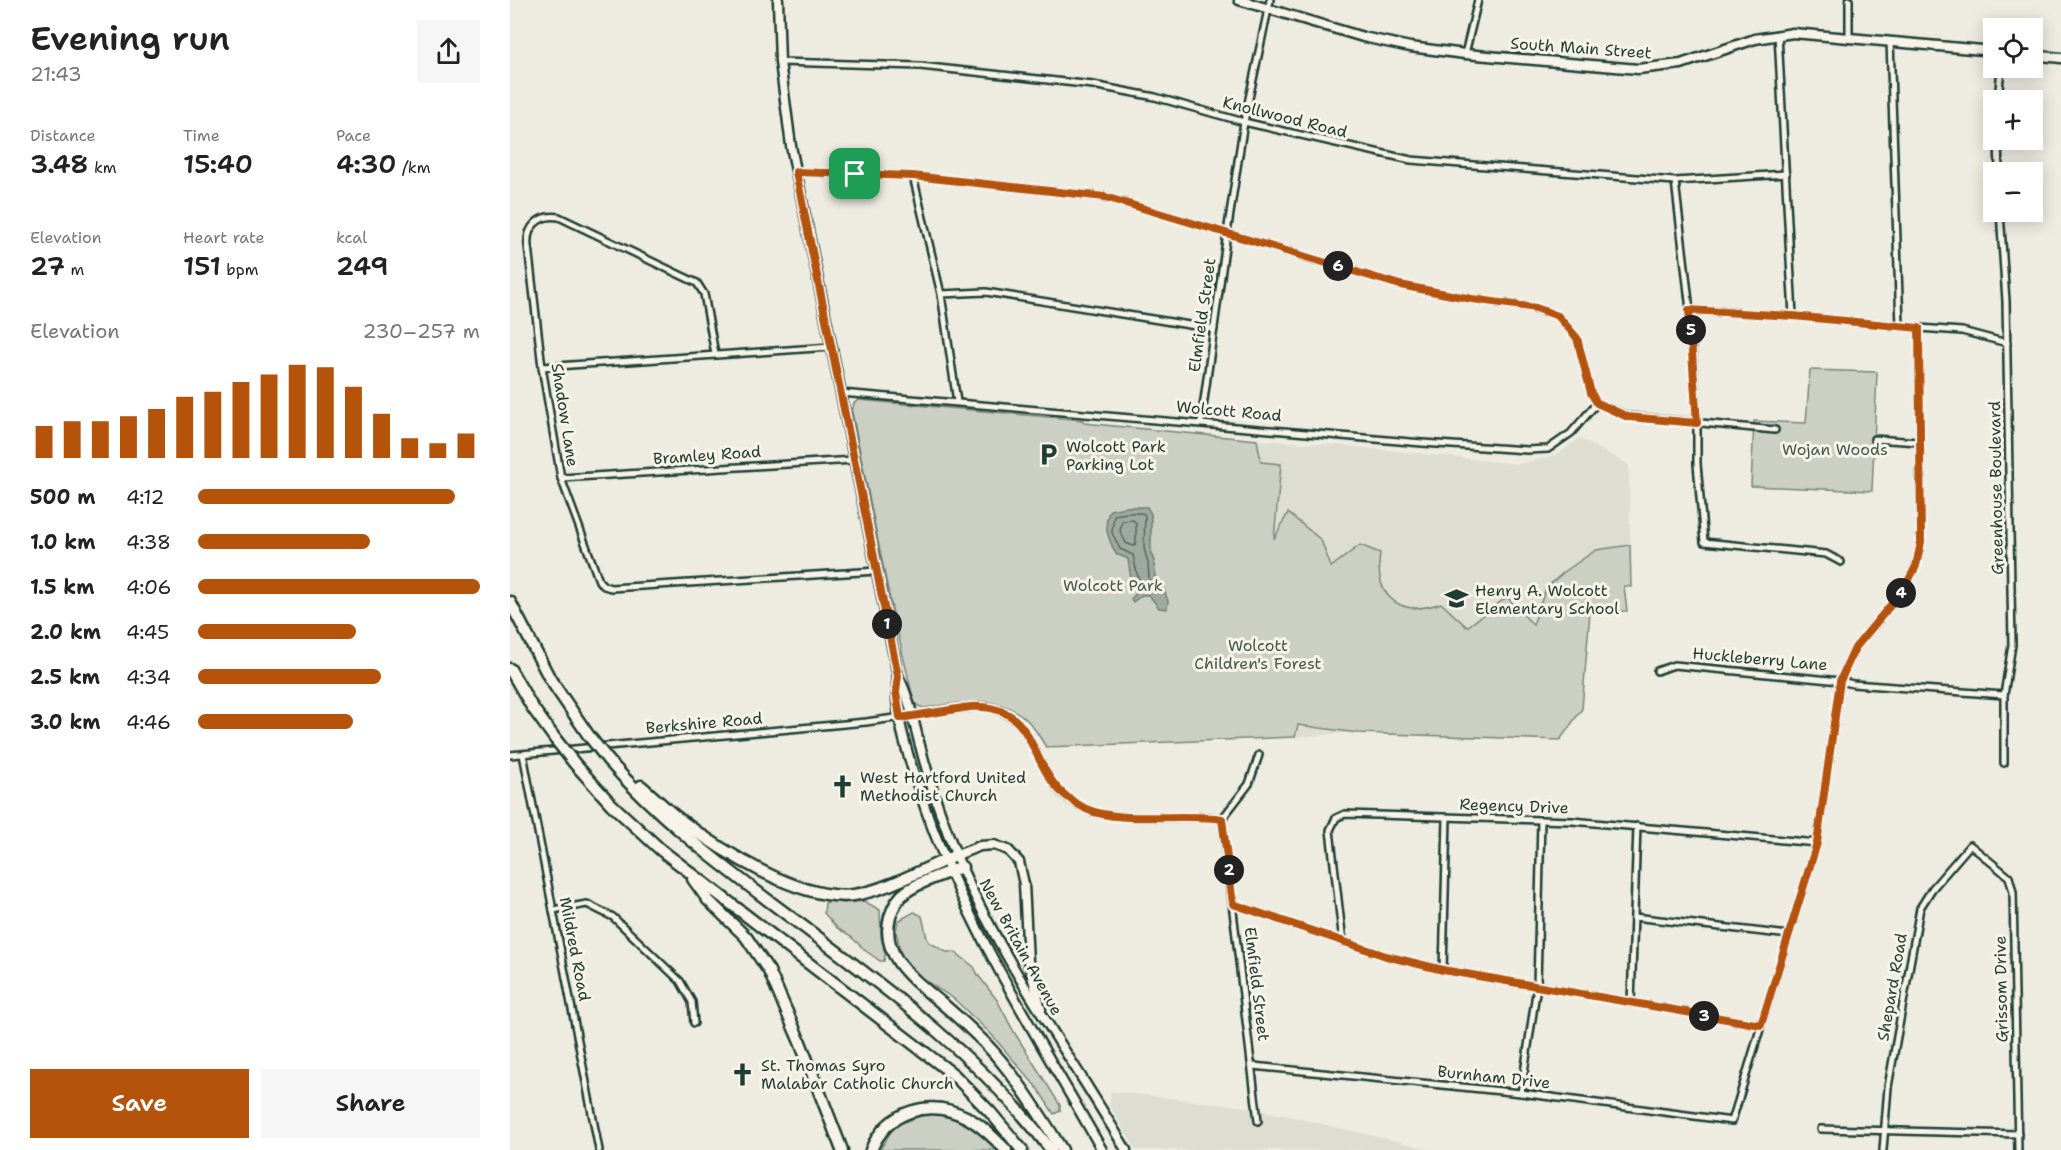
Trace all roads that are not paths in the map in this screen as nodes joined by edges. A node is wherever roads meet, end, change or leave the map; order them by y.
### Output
1 (778, 0) edge
2 (1239, 0) edge
3 (1478, 0) edge
4 (1849, 0) edge
5 (1270, 5) edge
6 (1778, 34) junction
7 (1849, 36) junction
8 (1890, 41) junction
9 (1983, 50) edge
10 (1465, 54) junction
11 (2043, 57) edge
12 (2061, 58) edge
13 (780, 62) junction
14 (1244, 122) junction
15 (796, 172) junction
16 (1786, 174) junction
17 (913, 176) junction
18 (1675, 182) junction
19 (2001, 222) edge
20 (1227, 233) junction
21 (941, 294) junction
22 (1689, 310) junction
23 (1793, 316) junction
24 (1900, 326) junction
25 (1919, 328) junction
26 (1214, 329) junction
27 (2007, 343) junction
28 (831, 347) junction
29 (715, 354) junction
30 (543, 368) junction
31 (841, 393) junction
32 (957, 402) junction
33 (1597, 403) junction
34 (1202, 422) junction
35 (1697, 423) junction
36 (1775, 430) dead end
37 (1874, 439) dead end
38 (1919, 442) junction
39 (854, 460) junction
40 (561, 478) junction
41 (1841, 562) dead end
42 (877, 571) junction
43 (510, 602) edge
44 (510, 669) edge
45 (1657, 670) dead end
46 (898, 676) junction
47 (1840, 681) junction
48 (2004, 695) junction
49 (912, 717) junction
50 (900, 718) junction
51 (522, 754) junction
52 (510, 755) edge
53 (1259, 755) dead end
54 (2004, 763) dead end
55 (618, 771) junction
56 (1447, 818) junction
57 (1222, 819) junction
58 (1541, 820) junction
59 (1637, 826) junction
60 (1817, 843) junction
61 (1970, 845) joint
62 (957, 855) junction
63 (945, 860) junction
64 (962, 867) junction
65 (688, 871) junction
66 (950, 872) junction
67 (1233, 904) junction
68 (554, 910) junction
69 (1634, 917) junction
70 (1789, 935) junction
71 (1343, 942) junction
72 (1443, 970) junction
73 (1537, 986) junction
74 (1631, 1003) junction
75 (694, 1023) dead end
76 (1047, 1024) junction
77 (1761, 1025) junction
78 (1253, 1066) junction
79 (1521, 1093) junction
80 (1258, 1121) dead end
81 (1821, 1129) dead end
82 (1883, 1131) junction
83 (2018, 1134) junction
84 (599, 1150) edge
85 (842, 1150) edge
86 (872, 1150) edge
87 (1006, 1150) edge
88 (1022, 1150) edge
89 (1051, 1150) edge
90 (1062, 1150) edge
91 (1102, 1150) edge
92 (1126, 1150) edge
93 (1883, 1150) edge
94 (2018, 1150) edge

1 - 13 main road, New Britain Avenue
2 - 5 main road, South Main Street
3 - 10 street
4 - 7 street
5 - 10 main road, South Main Street
5 - 14 street, Elmfield Street
6 - 7 main road, South Main Street
6 - 10 main road, South Main Street
6 - 16 street
7 - 8 main road, South Main Street
8 - 9 main road, South Main Street
8 - 24 street
11 - 12 main road
13 - 14 street, Knollwood Road
13 - 15 main road, New Britain Avenue
14 - 18 street, Knollwood Road
14 - 20 street, Elmfield Street
15 - 17 street
15 - 28 main road, New Britain Avenue
16 - 18 street, Knollwood Road
16 - 23 street
17 - 20 street
17 - 21 street
18 - 22 street
19 - 27 street, Greenhouse Boulevard
20 - 26 street, Elmfield Street
20 - 33 street
21 - 26 street
21 - 32 street
22 - 23 street
22 - 35 street
23 - 24 street
24 - 25 street
25 - 27 street
25 - 38 street
26 - 34 street, Elmfield Street
27 - 48 street, Greenhouse Boulevard
28 - 29 street
28 - 31 main road, New Britain Avenue
29 - 30 street
29 - 30 street, Shadow Lane
30 - 40 street, Shadow Lane
31 - 32 street, Wolcott Road
31 - 39 main road, New Britain Avenue
32 - 34 street, Wolcott Road
33 - 34 street, Wolcott Road
33 - 35 street
35 - 36 street
35 - 41 street
37 - 38 street
38 - 47 street
39 - 40 street, Bramley Road
39 - 42 main road, New Britain Avenue
40 - 42 street, Shadow Lane
42 - 46 main road, New Britain Avenue
43 - 55 highway, bridge
44 - 65 highway, bridge
45 - 47 street, Huckleberry Lane
46 - 49 main road, New Britain Avenue
46 - 50 main road, New Britain Avenue
47 - 48 street, Huckleberry Lane
47 - 60 street
48 - 54 street, Greenhouse Boulevard
49 - 50 street, Berkshire Road
49 - 57 street, Berkshire Road
49 - 62 main road, New Britain Avenue
50 - 51 street, Berkshire Road
50 - 63 main road, New Britain Avenue
51 - 52 street, Berkshire Road
51 - 68 street, Mildred Road
53 - 57 street
55 - 63 highway
55 - 89 highway
56 - 58 street, Regency Drive
56 - 71 street, Regency Drive
56 - 72 street
57 - 67 street, Elmfield Street
58 - 59 street, Regency Drive
58 - 73 street
59 - 60 street, Regency Drive
59 - 69 street
60 - 70 street
61 - 82 street, Shepard Road
61 - 83 street, Grissom Drive
62 - 63 highway
62 - 64 main road, New Britain Avenue
62 - 76 main road
63 - 66 main road, New Britain Avenue
64 - 66 highway
64 - 76 main road, New Britain Avenue
65 - 85 highway
65 - 88 highway
66 - 90 highway
66 - 91 main road, New Britain Avenue
67 - 71 street
67 - 78 street, Elmfield Street
68 - 75 street
68 - 84 street, Mildred Road
69 - 70 street
69 - 74 street
70 - 77 street
71 - 72 street
72 - 73 street
73 - 74 street
73 - 79 street
74 - 77 street
76 - 92 main road, New Britain Avenue
77 - 79 street, Burnham Drive
78 - 79 street, Burnham Drive
78 - 80 street, Elmfield Street
81 - 82 street
82 - 83 street
82 - 93 street, Shepard Road
83 - 94 street, Grissom Drive
86 - 87 highway

